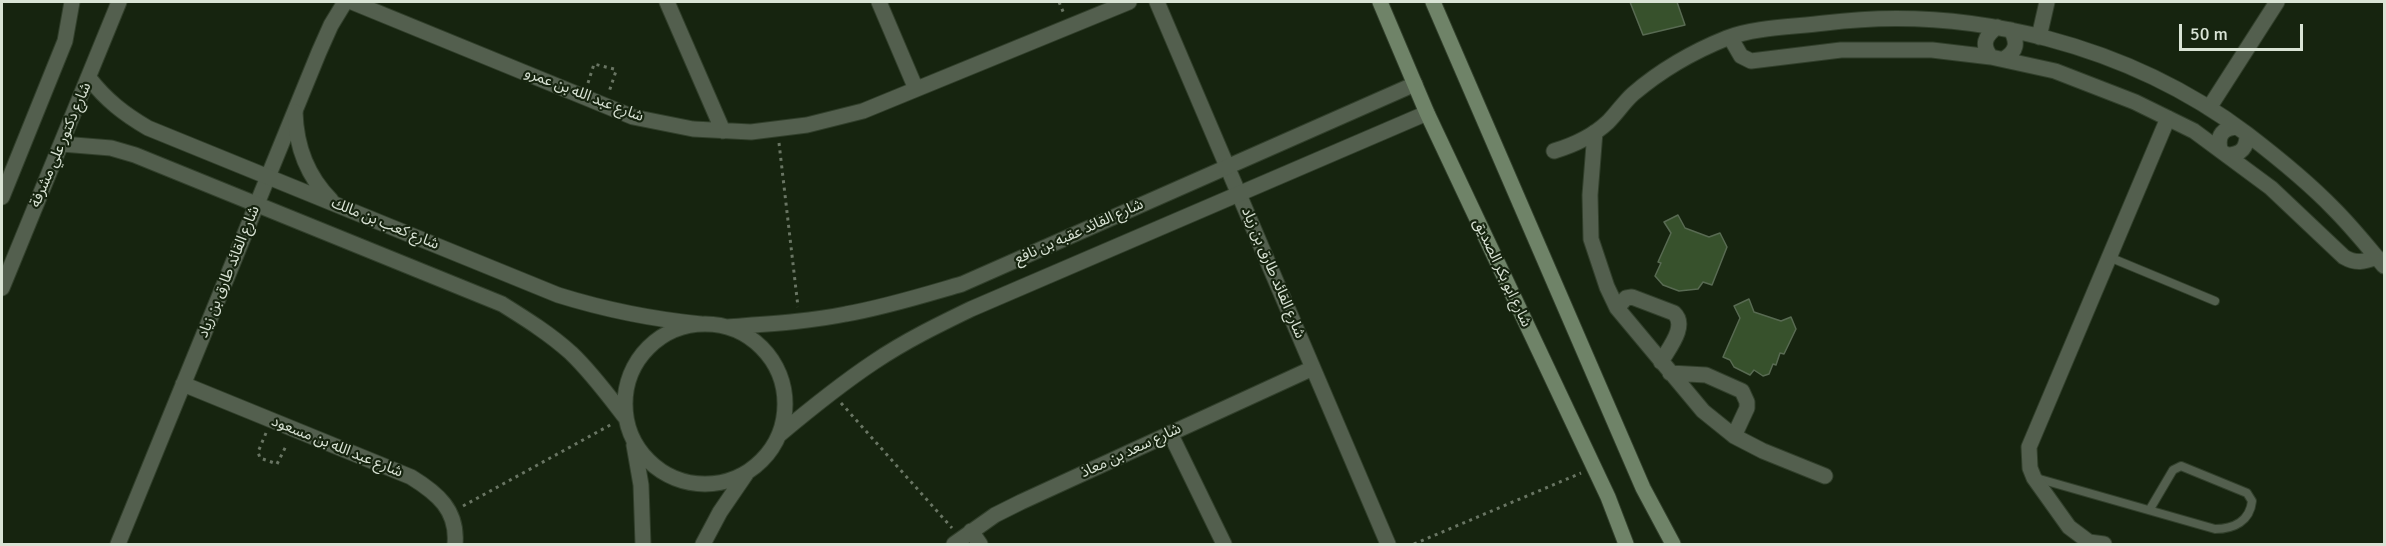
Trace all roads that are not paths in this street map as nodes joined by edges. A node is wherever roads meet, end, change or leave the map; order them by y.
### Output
1 (72, 2) edge
2 (119, 2) edge
3 (345, 2) edge
4 (352, 2) edge
5 (668, 2) edge
6 (879, 2) edge
7 (1129, 2) edge
8 (1157, 2) edge
9 (1380, 2) edge
10 (1433, 2) edge
11 (2047, 2) edge
12 (2277, 2) edge
13 (2004, 29) junction
14 (1730, 37) junction
15 (2039, 37) junction
16 (1998, 58) junction
17 (89, 78) junction
18 (1415, 84) junction
19 (916, 89) junction
20 (2209, 108) junction
21 (295, 112) junction
22 (1427, 113) junction
23 (2168, 118) junction
24 (723, 131) junction
25 (2242, 131) junction
26 (1595, 132) junction
27 (62, 144) junction
28 (1554, 151) dead end
29 (2224, 152) junction
30 (1228, 166) junction
31 (269, 176) junction
32 (1240, 194) junction
33 (2, 197) edge
34 (257, 203) junction
35 (333, 203) junction
36 (2109, 257) junction
37 (2381, 262) edge
38 (2, 288) edge
39 (2215, 301) dead end
40 (1617, 308) junction
41 (701, 324) junction
42 (727, 327) junction
43 (1665, 367) junction
44 (1313, 368) junction
45 (183, 384) junction
46 (625, 417) junction
47 (1170, 434) junction
48 (779, 435) junction
49 (1734, 436) junction
50 (633, 442) junction
51 (746, 474) junction
52 (1825, 477) dead end
53 (2034, 478) junction
54 (2150, 510) junction
55 (962, 538) edge
56 (118, 544) edge
57 (455, 544) edge
58 (643, 544) edge
59 (703, 544) edge
60 (980, 544) edge
61 (1224, 544) edge
62 (1388, 544) edge
63 (1626, 544) edge
64 (1673, 544) edge
65 (2104, 544) edge

1 - 33 street
2 - 17 street, شارع دكتور علي مشرفة
3 - 21 street, شارع القائد طارق بن زياد
4 - 24 street, شارع عبد الله بن عمرو
5 - 24 street
6 - 19 street
7 - 19 street, شارع عبد الله بن عمرو
8 - 30 street, شارع القائد طارق بن زياد
9 - 18 main road, شارع ابو بكر الصديق
10 - 64 main road
11 - 15 street
12 - 20 street
13 - 14 street
13 - 15 street
13 - 16 street
13 - 16 street
14 - 16 street
14 - 26 street
15 - 20 street
16 - 23 street
17 - 27 street, شارع دكتور علي مشرفة
17 - 31 street, شارع كعب بن مالك
18 - 22 main road, شارع ابو بكر الصديق
18 - 30 street, شارع القائد عقبه بن نافع
19 - 24 street, شارع عبد الله بن عمرو
20 - 25 street
21 - 31 street, شارع القائد طارق بن زياد
21 - 35 street
22 - 32 street, شارع القائد عقبه بن نافع
22 - 63 main road, شارع ابو بكر الصديق
23 - 29 street
23 - 36 street
25 - 29 street
25 - 29 street
25 - 37 street
26 - 28 street
26 - 40 street
27 - 34 street, شارع كعب بن مالك
27 - 38 street, شارع دكتور علي مشرفة
29 - 37 street
30 - 32 street, شارع القائد طارق بن زياد
30 - 42 street, شارع القائد عقبه بن نافع
31 - 34 street, شارع القائد طارق بن زياد
31 - 35 street, شارع كعب بن مالك
32 - 44 street, شارع القائد طارق بن زياد
32 - 48 street, شارع القائد عقبه بن نافع
34 - 45 street, شارع القائد طارق بن زياد
34 - 46 street, شارع كعب بن مالك
35 - 41 street, شارع كعب بن مالك
36 - 39 lane
36 - 53 street
40 - 43 street
40 - 43 street
41 - 42 street
41 - 46 street
42 - 48 street
43 - 49 street
43 - 49 street
44 - 47 street, شارع سعد بن معاذ
44 - 62 street, شارع القائد طارق بن زياد
45 - 56 street, شارع القائد طارق بن زياد
45 - 57 street, شارع عبد الله بن مسعود
46 - 50 street
47 - 55 street, شارع سعد بن معاذ
47 - 61 street
48 - 51 street
49 - 52 street
50 - 51 street
50 - 58 street
51 - 59 street
53 - 54 lane
53 - 65 street
54 - 54 lane
55 - 60 street

